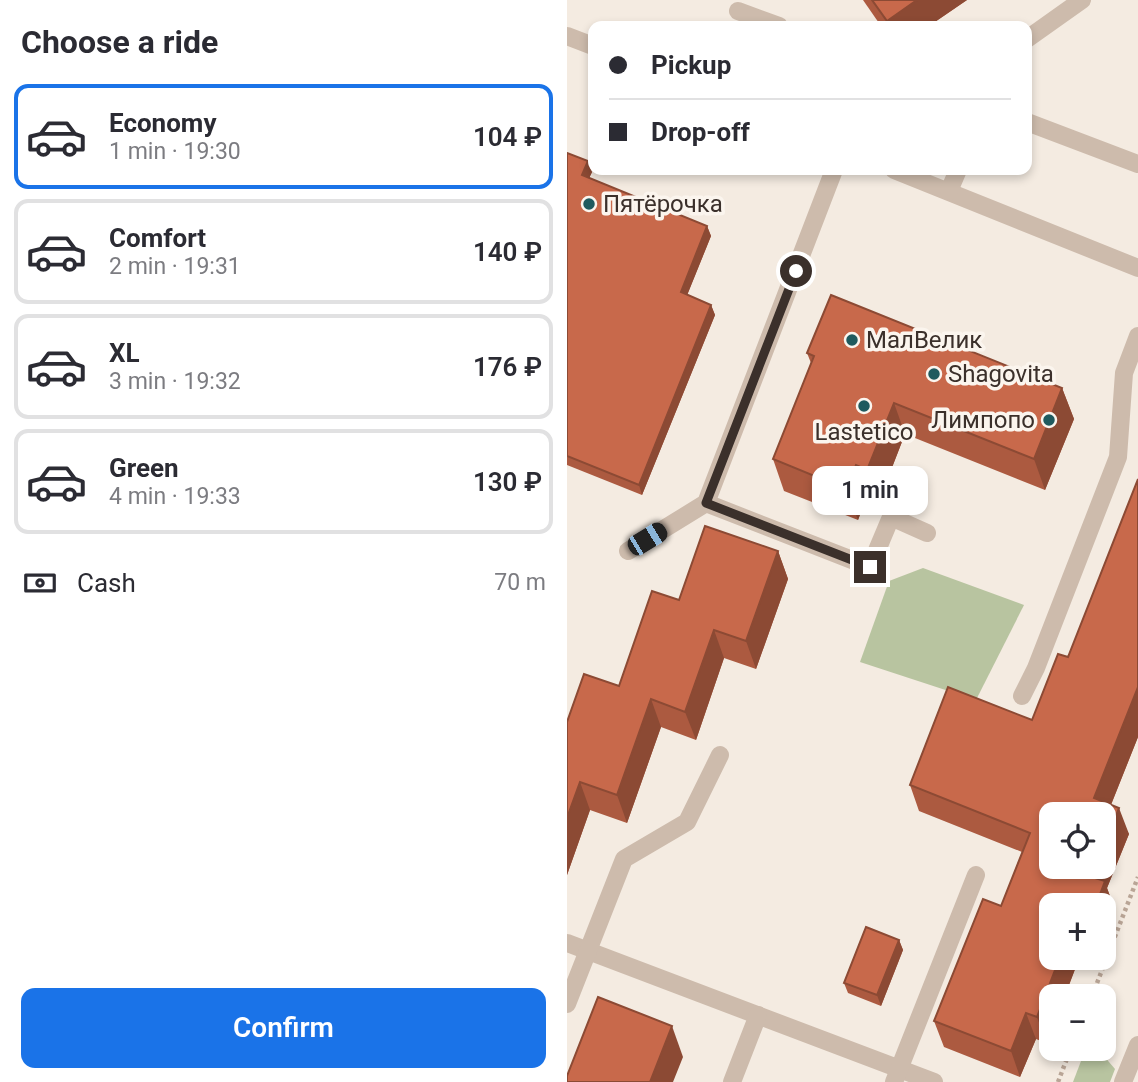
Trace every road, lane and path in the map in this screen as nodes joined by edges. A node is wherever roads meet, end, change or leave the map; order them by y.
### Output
1 (1082, 0) edge
2 (738, 12) edge
3 (764, 21) edge
4 (1032, 35) edge
5 (567, 36) edge
6 (588, 45) edge
7 (1032, 124) edge
8 (1138, 164) edge
9 (832, 175) edge
10 (907, 175) edge
11 (956, 175) edge
12 (949, 191) junction
13 (1138, 268) edge
14 (1138, 336) edge
15 (706, 503) junction
16 (927, 533) dead end
17 (628, 551) dead end
18 (1022, 696) dead end
19 (720, 755) dead end
20 (976, 875) dead end
21 (1138, 877) edge
22 (567, 943) edge
23 (588, 951) junction
24 (1097, 984) edge
25 (567, 1004) edge
26 (758, 1015) junction
27 (1138, 1045) edge
28 (1066, 1061) edge
29 (897, 1075) edge
30 (732, 1082) edge
31 (934, 1082) edge
32 (1058, 1082) edge
33 (1123, 1082) edge

1 - 4 street
2 - 3 street
5 - 6 street
7 - 8 street
9 - 15 street
10 - 12 street
11 - 12 street
12 - 13 street
14 - 18 street
15 - 16 street
15 - 17 street
19 - 23 street
20 - 29 street
21 - 24 path
22 - 23 street
23 - 25 street
23 - 26 street
26 - 29 street
26 - 30 street
27 - 33 street
28 - 32 path
29 - 31 street

